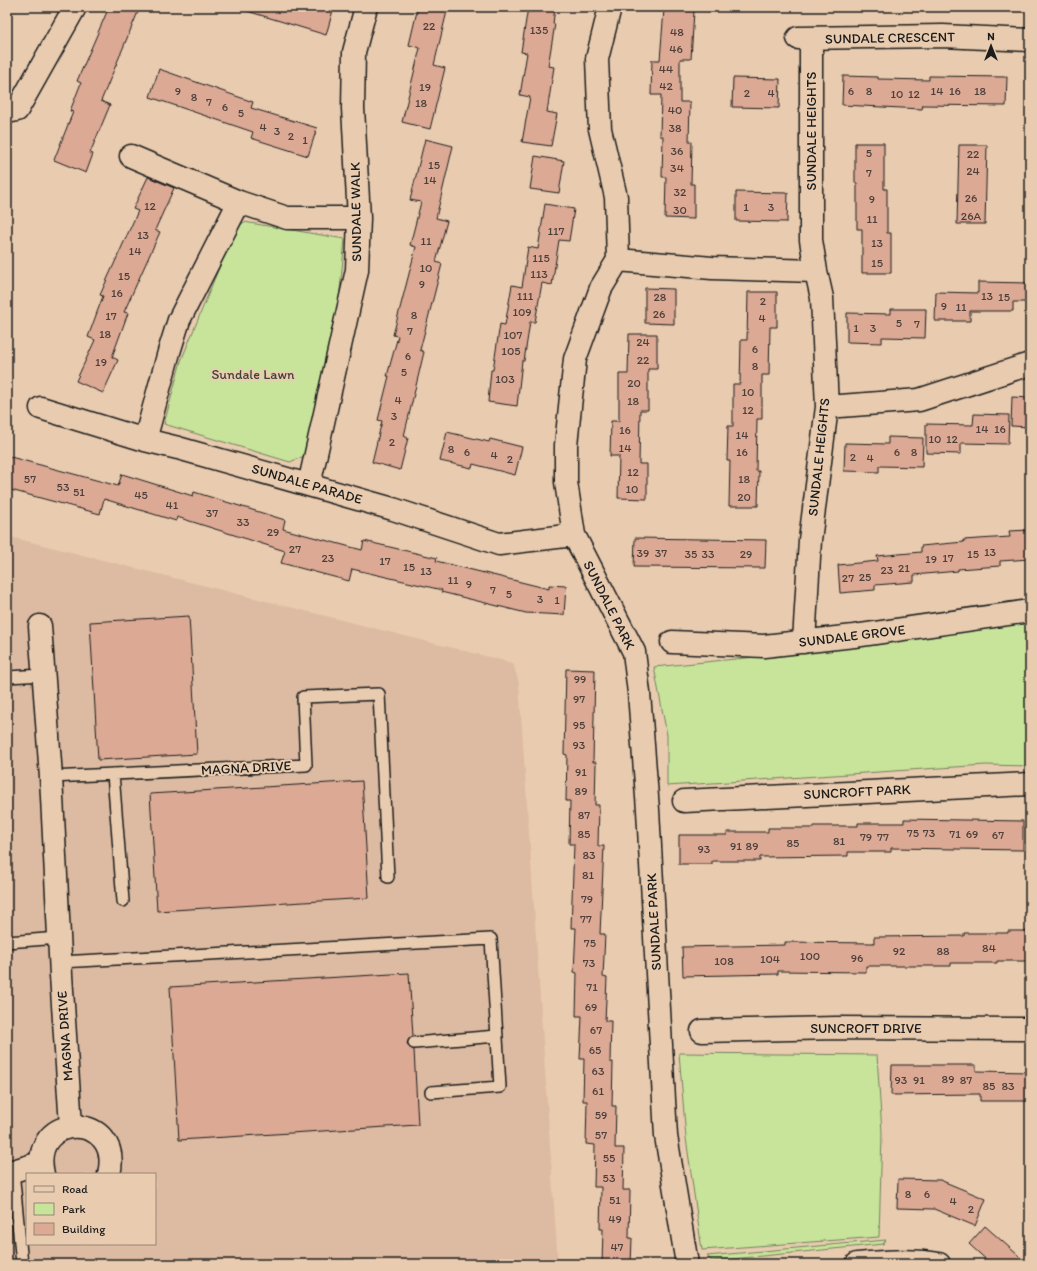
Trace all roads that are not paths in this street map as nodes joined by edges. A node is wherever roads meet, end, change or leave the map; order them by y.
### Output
1 (75, 7) edge
2 (366, 7) edge
3 (610, 7) edge
4 (804, 39) joint
5 (1030, 40) edge
6 (7, 112) edge
7 (131, 156) dead end
8 (239, 202) junction
9 (359, 218) junction
10 (618, 260) junction
11 (816, 271) junction
12 (1030, 364) edge
13 (827, 407) junction
14 (41, 408) dead end
15 (145, 440) junction
16 (309, 485) junction
17 (574, 535) junction
18 (1030, 611) edge
19 (40, 626) dead end
20 (672, 642) dead end
21 (804, 642) junction
22 (43, 675) junction
23 (7, 677) edge
24 (113, 774) junction
25 (51, 777) junction
26 (1030, 784) edge
27 (684, 801) dead end
28 (388, 877) dead end
29 (122, 901) dead end
30 (59, 938) junction
31 (7, 942) edge
32 (60, 962) junction
33 (1030, 1029) edge
34 (702, 1031) dead end
35 (497, 1036) junction
36 (414, 1043) dead end
37 (431, 1092) dead end
38 (71, 1126) junction
39 (42, 1168) edge
40 (10, 1170) edge
41 (109, 1173) edge
42 (22, 1264) edge
43 (687, 1264) edge
44 (857, 1264) edge
45 (939, 1264) edge

1 - 6 street
2 - 9 street, SUNDALE WALK
3 - 10 street
4 - 5 street, SUNDALE CRESCENT
4 - 11 street, SUNDALE HEIGHTS
7 - 8 street
8 - 9 street
8 - 15 street
9 - 16 street, SUNDALE WALK
10 - 11 street
10 - 17 street, SUNDALE PARK
11 - 13 street, SUNDALE HEIGHTS
12 - 13 street
13 - 21 street, SUNDALE HEIGHTS
14 - 15 street, SUNDALE PARADE
15 - 16 street, SUNDALE PARADE
16 - 17 street, SUNDALE PARADE
17 - 43 street, SUNDALE PARK
18 - 21 street, SUNDALE GROVE
19 - 22 street, MAGNA DRIVE
20 - 21 street, SUNDALE GROVE
22 - 23 lane
22 - 25 street, MAGNA DRIVE
24 - 25 lane, MAGNA DRIVE
24 - 28 lane, MAGNA DRIVE
24 - 29 lane
25 - 30 street, MAGNA DRIVE
26 - 27 street, SUNCROFT PARK
30 - 31 lane
30 - 32 street, MAGNA DRIVE
32 - 35 lane
32 - 38 street, MAGNA DRIVE
33 - 34 street, SUNCROFT DRIVE
35 - 36 lane
35 - 37 lane
38 - 39 street
38 - 41 street
39 - 40 street
40 - 42 lane
44 - 45 street

